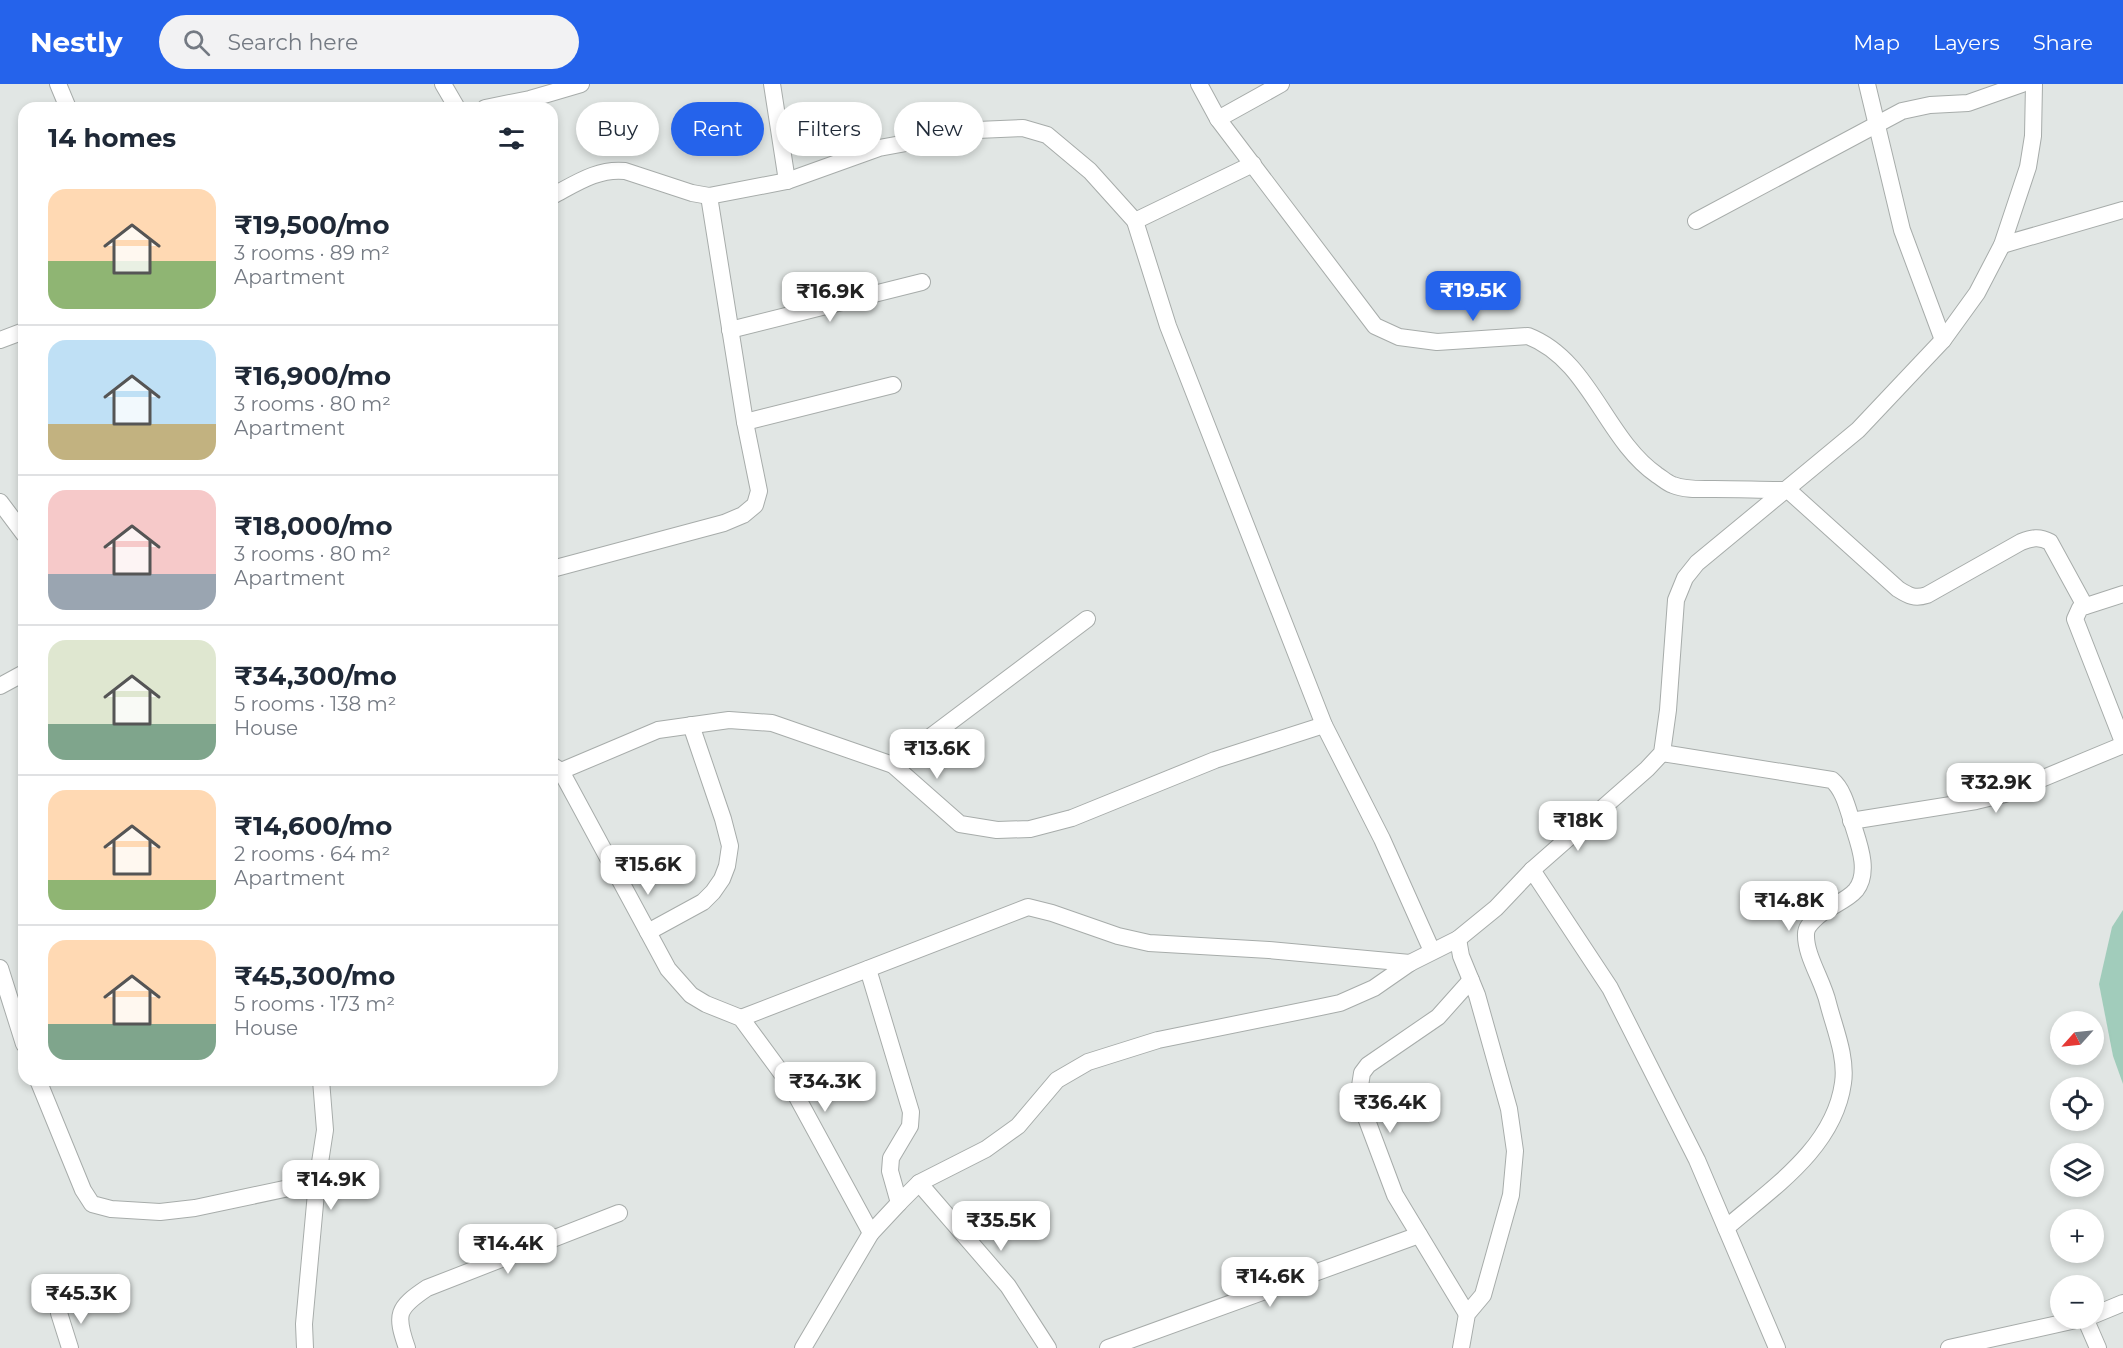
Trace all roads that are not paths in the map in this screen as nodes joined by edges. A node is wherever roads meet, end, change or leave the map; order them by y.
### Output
1 (58, 84) edge
2 (443, 84) edge
3 (581, 84) edge
4 (772, 84) edge
5 (1199, 84) edge
6 (1281, 84) edge
7 (1867, 84) edge
8 (2022, 84) edge
9 (2034, 84) edge
10 (66, 102) edge
11 (454, 102) edge
12 (515, 102) edge
13 (1218, 119) junction
14 (1877, 122) junction
15 (1253, 164) junction
16 (787, 181) junction
17 (558, 193) edge
18 (709, 196) junction
19 (2123, 210) edge
20 (1135, 221) junction
21 (1696, 221) dead end
22 (2002, 245) junction
23 (922, 282) dead end
24 (730, 330) junction
25 (18, 333) edge
26 (0, 340) edge
27 (1943, 340) junction
28 (893, 385) dead end
29 (745, 422) junction
30 (1788, 490) junction
31 (0, 502) edge
32 (18, 526) edge
33 (558, 567) edge
34 (2123, 594) edge
35 (2085, 606) junction
36 (1087, 619) dead end
37 (18, 676) edge
38 (0, 686) edge
39 (691, 725) junction
40 (1324, 725) junction
41 (2123, 744) edge
42 (1662, 753) junction
43 (893, 765) junction
44 (558, 767) edge
45 (558, 772) edge
46 (1851, 821) junction
47 (1532, 870) junction
48 (648, 932) junction
49 (1458, 939) junction
50 (1432, 951) junction
51 (1410, 963) junction
52 (0, 968) edge
53 (868, 969) junction
54 (1471, 980) junction
55 (741, 1018) junction
56 (18, 1025) edge
57 (40, 1086) edge
58 (321, 1086) edge
59 (317, 1182) junction
60 (919, 1183) junction
61 (898, 1203) junction
62 (619, 1213) dead end
63 (1726, 1228) junction
64 (871, 1233) junction
65 (1419, 1235) junction
66 (2123, 1303) edge
67 (2104, 1311) edge
68 (59, 1313) dead end
69 (1467, 1314) junction
70 (2050, 1326) edge
71 (2090, 1329) edge
72 (70, 1348) edge
73 (305, 1348) edge
74 (407, 1348) edge
75 (803, 1348) edge
76 (1048, 1348) edge
77 (1108, 1348) edge
78 (1461, 1348) edge
79 (1777, 1348) edge
80 (1949, 1348) edge
81 (2098, 1348) edge

1 - 10 street
2 - 11 street
3 - 12 street
4 - 16 street
5 - 13 street
6 - 13 street
7 - 14 street
8 - 14 street
9 - 22 street
13 - 15 street
14 - 21 street
14 - 27 street
15 - 20 street
15 - 30 street
16 - 18 street
16 - 20 street
17 - 18 street
18 - 24 street
19 - 22 street
20 - 40 street
22 - 27 street
23 - 24 street
24 - 29 street
25 - 26 street
27 - 30 street
28 - 29 street
29 - 33 street
30 - 35 street
30 - 42 street
31 - 32 street
34 - 35 street
35 - 41 street
36 - 43 street
37 - 38 street
39 - 43 street
39 - 44 street
39 - 48 street
40 - 43 street
40 - 50 street
41 - 46 street
42 - 46 street
42 - 47 street
45 - 48 street
46 - 63 street
47 - 49 street
47 - 63 street
48 - 55 street
49 - 50 street
49 - 54 street
50 - 51 street
51 - 53 street
51 - 60 street
52 - 56 street
53 - 55 street
53 - 61 street
54 - 65 street
54 - 69 street
55 - 64 street
57 - 59 street
58 - 59 street
59 - 73 street
60 - 61 street
60 - 76 street
61 - 64 street
62 - 74 street
63 - 79 street
64 - 75 street
65 - 69 street
65 - 77 street
66 - 67 street
68 - 72 street
69 - 78 street
70 - 80 street
71 - 81 street

